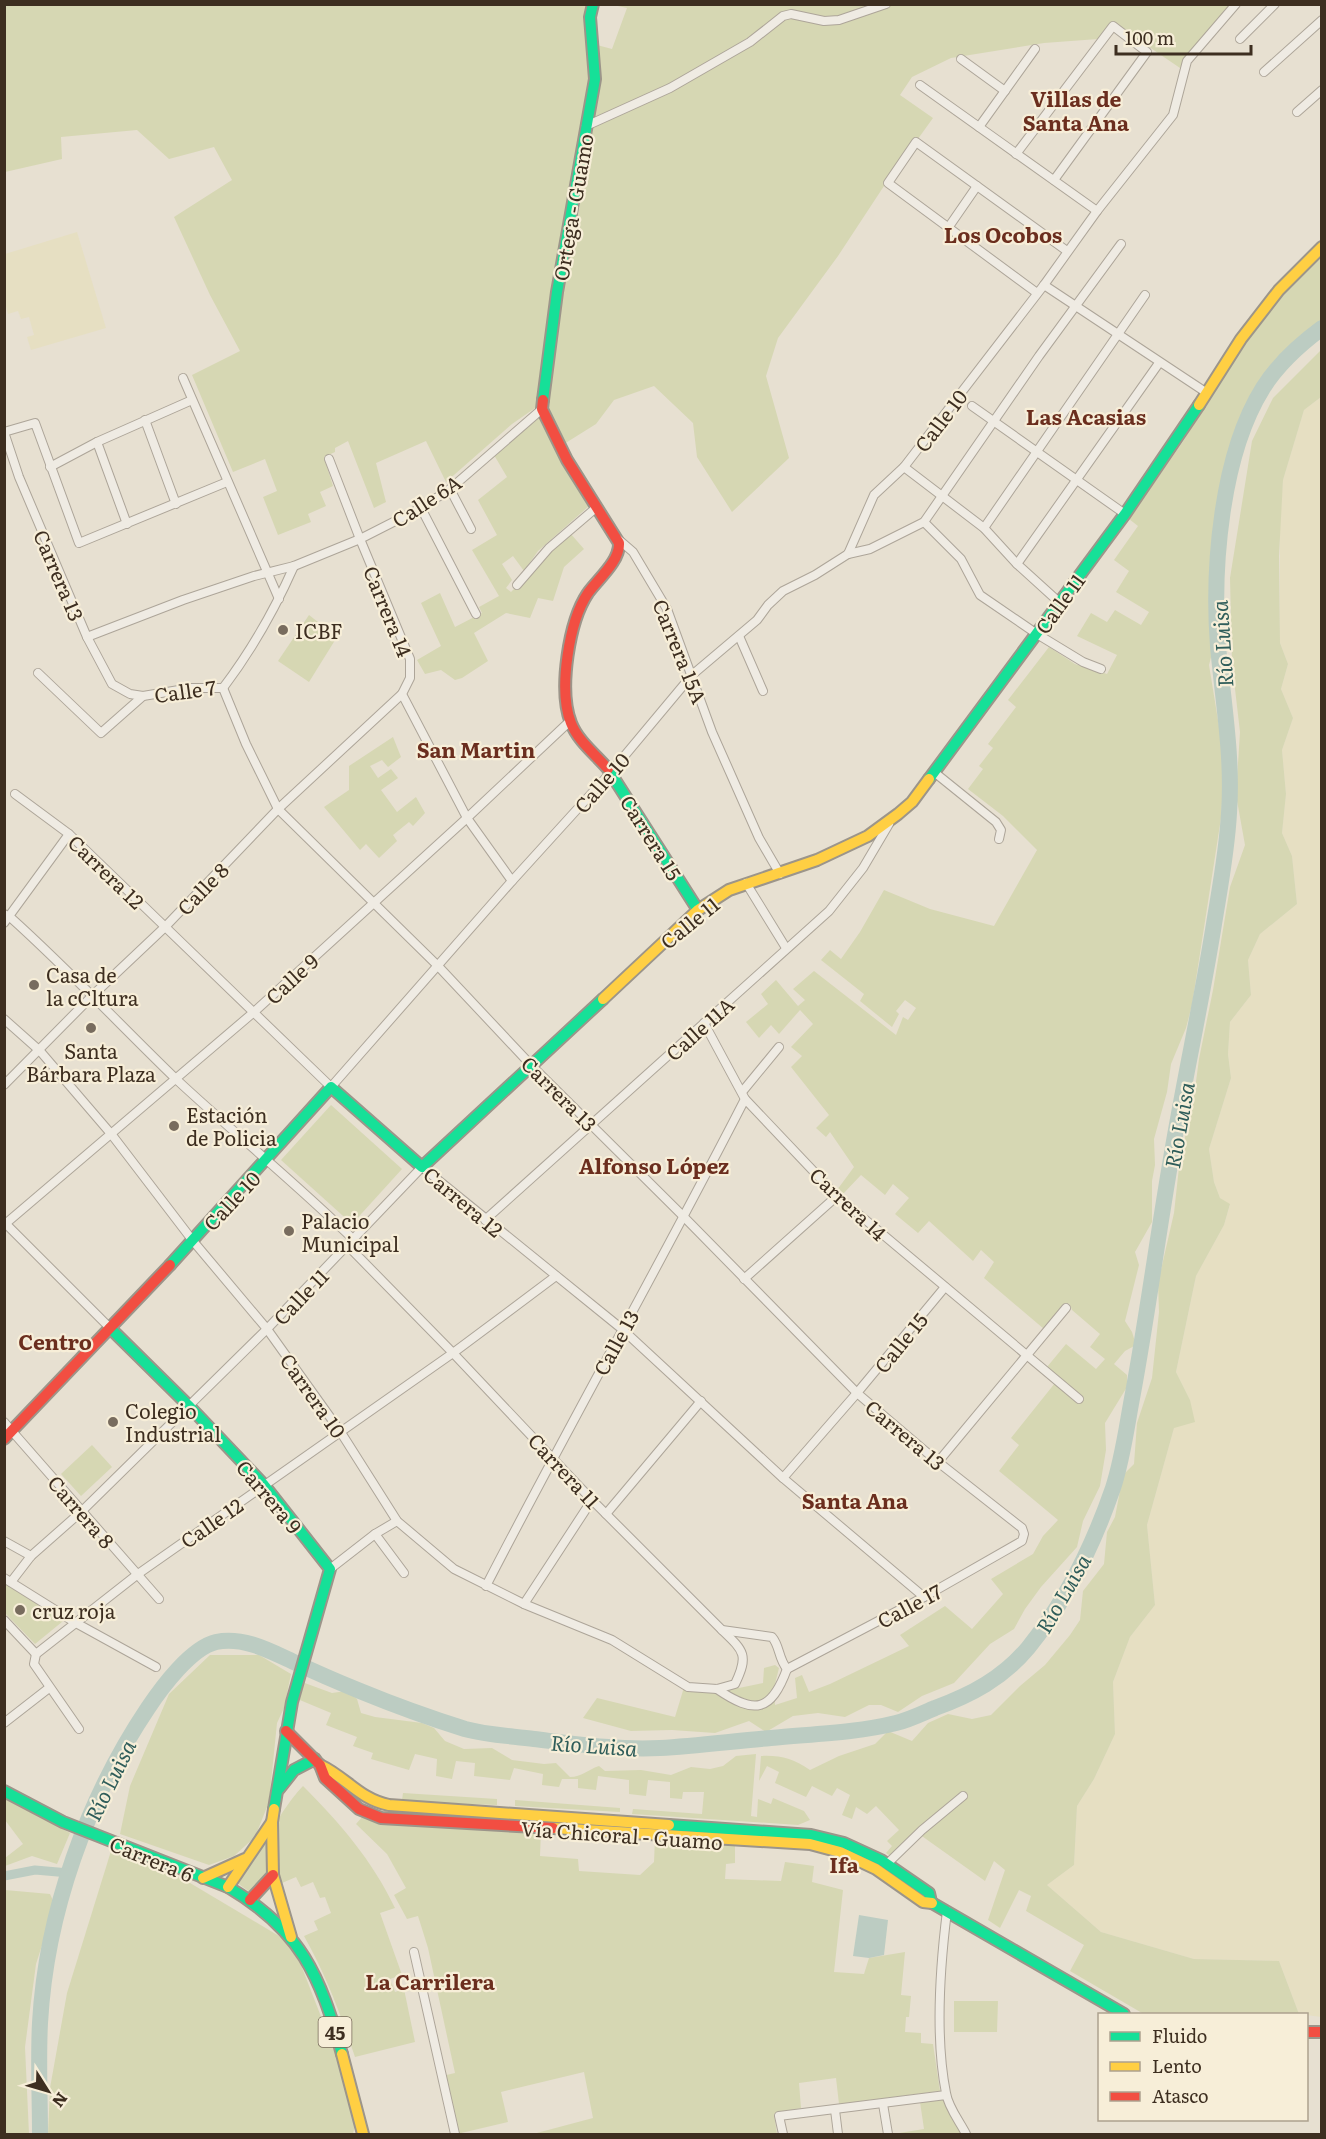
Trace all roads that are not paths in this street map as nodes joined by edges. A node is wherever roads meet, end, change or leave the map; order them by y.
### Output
1 (593, 4) edge
2 (886, 4) edge
3 (1236, 4) edge
4 (1275, 4) edge
5 (1322, 20) edge
6 (1240, 39) dead end
7 (1035, 49) dead end
8 (961, 59) dead end
9 (1264, 72) dead end
10 (920, 85) dead end
11 (1322, 90) edge
12 (1005, 91) junction
13 (1297, 112) dead end
14 (586, 126) junction
15 (979, 127) junction
16 (1016, 154) junction
17 (1054, 180) junction
18 (977, 186) junction
19 (1097, 212) junction
20 (948, 228) junction
21 (1121, 244) dead end
22 (1322, 247) edge
23 (1067, 251) junction
24 (1044, 285) junction
25 (1037, 293) junction
26 (1145, 295) dead end
27 (1076, 307) junction
28 (1118, 334) junction
29 (1160, 363) junction
30 (183, 378) dead end
31 (1207, 393) junction
32 (192, 400) junction
33 (972, 406) dead end
34 (542, 409) junction
35 (145, 420) junction
36 (994, 422) junction
37 (4, 432) edge
38 (97, 442) junction
39 (1036, 452) junction
40 (329, 459) dead end
41 (50, 467) junction
42 (903, 467) junction
43 (1077, 480) junction
44 (227, 482) junction
45 (450, 489) junction
46 (942, 498) junction
47 (176, 504) junction
48 (597, 507) junction
49 (421, 508) junction
50 (1125, 514) junction
51 (924, 522) junction
52 (127, 524) junction
53 (984, 528) junction
54 (471, 529) dead end
55 (360, 539) junction
56 (618, 539) junction
57 (848, 554) junction
58 (1017, 564) junction
59 (294, 566) junction
60 (267, 573) junction
61 (517, 585) dead end
62 (279, 599) junction
63 (1060, 603) junction
64 (476, 614) dead end
65 (1037, 634) junction
66 (739, 636) junction
67 (87, 637) junction
68 (1101, 669) dead end
69 (38, 673) dead end
70 (692, 675) junction
71 (223, 688) junction
72 (763, 691) dead end
73 (402, 694) junction
74 (143, 696) junction
75 (570, 721) junction
76 (611, 772) junction
77 (934, 772) junction
78 (15, 794) dead end
79 (278, 809) junction
80 (467, 818) junction
81 (892, 819) junction
82 (69, 834) junction
83 (999, 839) dead end
84 (780, 874) junction
85 (512, 881) junction
86 (746, 883) junction
87 (373, 903) junction
88 (698, 910) junction
89 (6, 918) edge
90 (165, 927) junction
91 (786, 948) junction
92 (438, 966) junction
93 (93, 995) junction
94 (254, 1012) junction
95 (4, 1019) edge
96 (704, 1023) junction
97 (779, 1047) dead end
98 (40, 1051) junction
99 (531, 1065) junction
100 (176, 1078) junction
101 (4, 1086) edge
102 (331, 1088) junction
103 (743, 1096) junction
104 (591, 1124) junction
105 (112, 1135) junction
106 (266, 1161) junction
107 (423, 1167) junction
108 (837, 1196) junction
109 (684, 1217) junction
110 (485, 1220) junction
111 (5, 1224) edge
112 (193, 1241) junction
113 (351, 1243) junction
114 (556, 1276) junction
115 (744, 1279) junction
116 (945, 1287) junction
117 (1066, 1308) dead end
118 (110, 1328) junction
119 (267, 1329) junction
120 (622, 1329) junction
121 (453, 1353) junction
122 (1026, 1356) junction
123 (857, 1394) junction
124 (1079, 1399) dead end
125 (701, 1401) junction
126 (188, 1405) junction
127 (4, 1422) edge
128 (340, 1431) junction
129 (8, 1435) edge
130 (553, 1456) junction
131 (938, 1462) junction
132 (783, 1478) junction
133 (264, 1485) junction
134 (592, 1500) junction
135 (82, 1511) junction
136 (606, 1514) junction
137 (397, 1521) junction
138 (375, 1534) junction
139 (1024, 1534) joint
140 (4, 1541) edge
141 (31, 1556) junction
142 (330, 1569) junction
143 (404, 1573) dead end
144 (138, 1574) junction
145 (8, 1580) edge
146 (486, 1586) junction
147 (924, 1597) junction
148 (159, 1599) dead end
149 (524, 1604) junction
150 (4, 1620) edge
151 (76, 1623) junction
152 (722, 1630) junction
153 (36, 1654) junction
154 (156, 1667) dead end
155 (787, 1669) junction
156 (50, 1688) junction
157 (717, 1689) junction
158 (4, 1723) edge
159 (79, 1729) dead end
160 (286, 1731) junction
161 (318, 1762) junction
162 (4, 1791) edge
163 (277, 1793) junction
164 (963, 1796) dead end
165 (513, 1814) junction
166 (272, 1822) junction
167 (512, 1827) junction
168 (628, 1828) junction
169 (246, 1859) junction
170 (882, 1864) junction
171 (273, 1875) junction
172 (203, 1878) junction
173 (228, 1887) junction
174 (250, 1900) junction
175 (947, 1911) junction
176 (291, 1937) junction
177 (414, 1952) dead end
178 (1122, 2013) edge
179 (946, 2095) junction
180 (883, 2104) junction
181 (835, 2110) junction
182 (360, 2122) junction
183 (357, 2134) edge
184 (363, 2134) edge
185 (455, 2134) edge
186 (783, 2134) edge
187 (838, 2134) edge
188 (888, 2134) edge
189 (966, 2134) edge

1 - 14 street, Ortega - Guamo
2 - 14 street
3 - 19 street, Calle 10
4 - 6 street
5 - 9 street
7 - 12 street
8 - 12 street
10 - 15 street
11 - 13 street
12 - 15 street
14 - 34 street, Ortega - Guamo
15 - 16 street
16 - 17 street
16 - 17 street
17 - 19 street
18 - 20 street
18 - 20 street
18 - 23 street
19 - 23 street, Calle 10
20 - 25 street
21 - 27 street
22 - 31 street, Calle 11
23 - 24 street, Calle 10
24 - 25 street, Calle 10
24 - 27 street
25 - 42 street, Calle 10
26 - 28 street
27 - 28 street
27 - 36 street
28 - 29 street
28 - 39 street
29 - 31 street
29 - 43 street
30 - 32 street
31 - 50 street, Calle 11
32 - 35 street
32 - 44 street
33 - 36 street
34 - 45 street, Calle 6A
34 - 48 street, Carrera 15A
35 - 38 street
35 - 47 street
36 - 39 street
36 - 46 street
37 - 41 street
37 - 67 street, Carrera 13
38 - 41 street
38 - 52 street
39 - 43 street
39 - 53 street
40 - 55 street, Carrera 14
41 - 52 street
42 - 46 street
42 - 57 street, Calle 10
43 - 50 street
43 - 58 street
44 - 47 street
44 - 60 street
45 - 49 street, Calle 6A
45 - 54 street
46 - 51 street
46 - 53 street
47 - 52 street
48 - 56 street, Carrera 15A
48 - 61 street
49 - 55 street, Calle 6A
49 - 64 street
50 - 63 street, Calle 11
51 - 57 street
51 - 65 street
53 - 58 street
55 - 59 street, Calle 6A
55 - 73 street, Carrera 14
56 - 70 street, Carrera 15A
56 - 75 street, Carrera 15
57 - 66 street, Calle 10
58 - 63 street
59 - 60 street, Calle 6A
59 - 62 street
60 - 62 street
60 - 67 street, Calle 6A
62 - 71 street, Calle 7
63 - 65 street, Calle 11
65 - 68 street
65 - 77 street, Calle 11
66 - 70 street, Calle 10
66 - 72 street
67 - 74 street, Carrera 13
69 - 74 street, Calle 7
70 - 76 street, Calle 10
70 - 84 street, Carrera 15A
71 - 74 street, Calle 7
71 - 79 street, Carrera 13
73 - 79 street, Calle 8
73 - 80 street
75 - 76 street, Carrera 15
75 - 80 street, Calle 9
76 - 85 street, Calle 10
76 - 88 street, Carrera 15
77 - 81 street, Calle 11
77 - 83 street
78 - 82 street, Carrera 12
79 - 87 street, Carrera 13
79 - 90 street, Calle 8
80 - 85 street
80 - 87 street, Calle 9
81 - 84 street, Calle 11
81 - 91 street, Calle 11A
82 - 89 street
82 - 90 street, Carrera 12
84 - 86 street, Calle 11
85 - 92 street, Calle 10
86 - 88 street, Calle 11
86 - 91 street
87 - 92 street, Carrera 13
87 - 94 street, Calle 9
88 - 99 street, Calle 11
89 - 93 street, Carrera 11
90 - 93 street, Calle 8
90 - 94 street, Carrera 12
91 - 96 street, Calle 11A
92 - 99 street, Carrera 13
92 - 102 street, Calle 10
93 - 98 street, Calle 8
93 - 100 street, Carrera 11
94 - 100 street, Calle 9
94 - 102 street, Carrera 12
95 - 98 street, Carrera 10
96 - 103 street, Carrera 14
96 - 104 street, Calle 11A
97 - 103 street, Calle 13
98 - 101 street, Calle 8
98 - 105 street, Carrera 10
99 - 104 street, Carrera 13
99 - 107 street, Calle 11
100 - 105 street, Calle 9
100 - 106 street, Carrera 11
102 - 106 street, Calle 10
102 - 107 street, Carrera 12
103 - 108 street, Carrera 14
103 - 109 street, Calle 13
104 - 109 street, Carrera 13
104 - 110 street, Calle 11A
105 - 111 street, Calle 9
105 - 112 street, Carrera 10
106 - 112 street, Calle 10
106 - 113 street, Carrera 11
107 - 110 street, Carrera 12
107 - 113 street, Calle 11
108 - 115 street
108 - 116 street, Carrera 14
109 - 115 street, Carrera 13
109 - 120 street, Calle 13
110 - 114 street, Carrera 12
111 - 118 street, Carrera 9
112 - 118 street, Calle 10
112 - 119 street, Carrera 10
113 - 119 street, Calle 11
113 - 121 street, Carrera 11
114 - 120 street, Carrera 12
114 - 121 street, Calle 12
115 - 123 street, Carrera 13
116 - 122 street, Carrera 14
116 - 123 street, Calle 15
117 - 122 street
118 - 126 street, Carrera 9
118 - 129 street, Calle 10
119 - 126 street, Calle 11
119 - 128 street, Carrera 10
120 - 125 street, Carrera 12
120 - 130 street, Calle 13
121 - 128 street, Calle 12
121 - 130 street, Carrera 11
122 - 124 street
122 - 131 street
123 - 131 street, Carrera 13
123 - 132 street, Calle 15
125 - 132 street, Carrera 12
125 - 136 street
126 - 133 street, Carrera 9
126 - 135 street, Calle 11
127 - 129 street, Carrera 8
128 - 133 street, Calle 12
128 - 137 street, Carrera 10
129 - 135 street, Carrera 8
130 - 134 street, Carrera 11
130 - 146 street, Calle 13
131 - 139 street, Carrera 13
132 - 147 street, Carrera 12
133 - 142 street, Carrera 9
133 - 144 street, Calle 12
134 - 136 street, Carrera 11
134 - 149 street
135 - 141 street, Calle 11
135 - 144 street, Carrera 8
136 - 152 street, Carrera 11
137 - 138 street
137 - 146 street, Carrera 10
138 - 142 street
138 - 143 street
139 - 147 street, Calle 17
140 - 141 street
141 - 145 street, Calle 11
142 - 160 street
144 - 148 street, Carrera 8
144 - 151 street, Calle 12
145 - 151 street
146 - 149 street, Carrera 10
147 - 155 street, Calle 17
149 - 157 street, Carrera 10
150 - 153 street
151 - 153 street, Calle 12
151 - 154 street
152 - 155 street
152 - 157 street, Carrera 11
153 - 156 street
155 - 157 street
156 - 158 street
156 - 159 street
160 - 161 street, Vía Chicoral - Guamo
160 - 163 street
161 - 163 street
161 - 165 street, Vía Chicoral - Guamo
161 - 167 street, Vía Chicoral - Guamo
162 - 172 street, Carrera 6 / 45
163 - 166 street
164 - 170 street
165 - 167 street
165 - 168 street, Vía Chicoral - Guamo
166 - 169 street
166 - 171 street
167 - 168 street, Vía Chicoral - Guamo
168 - 170 street, Vía Chicoral - Guamo
169 - 172 street
169 - 173 street
170 - 175 street, Vía Chicoral - Guamo
171 - 174 street
171 - 176 street
172 - 173 street, Carrera 6 / 45
173 - 174 street, Carrera 6 / 45
174 - 176 street, Carrera 6 / 45
175 - 178 street, Vía Chicoral - Guamo
175 - 179 street
176 - 182 street, 45
177 - 185 street
179 - 180 street
179 - 189 street
180 - 181 street
180 - 188 street
181 - 186 street
181 - 187 street
182 - 183 street
182 - 184 street, 45

